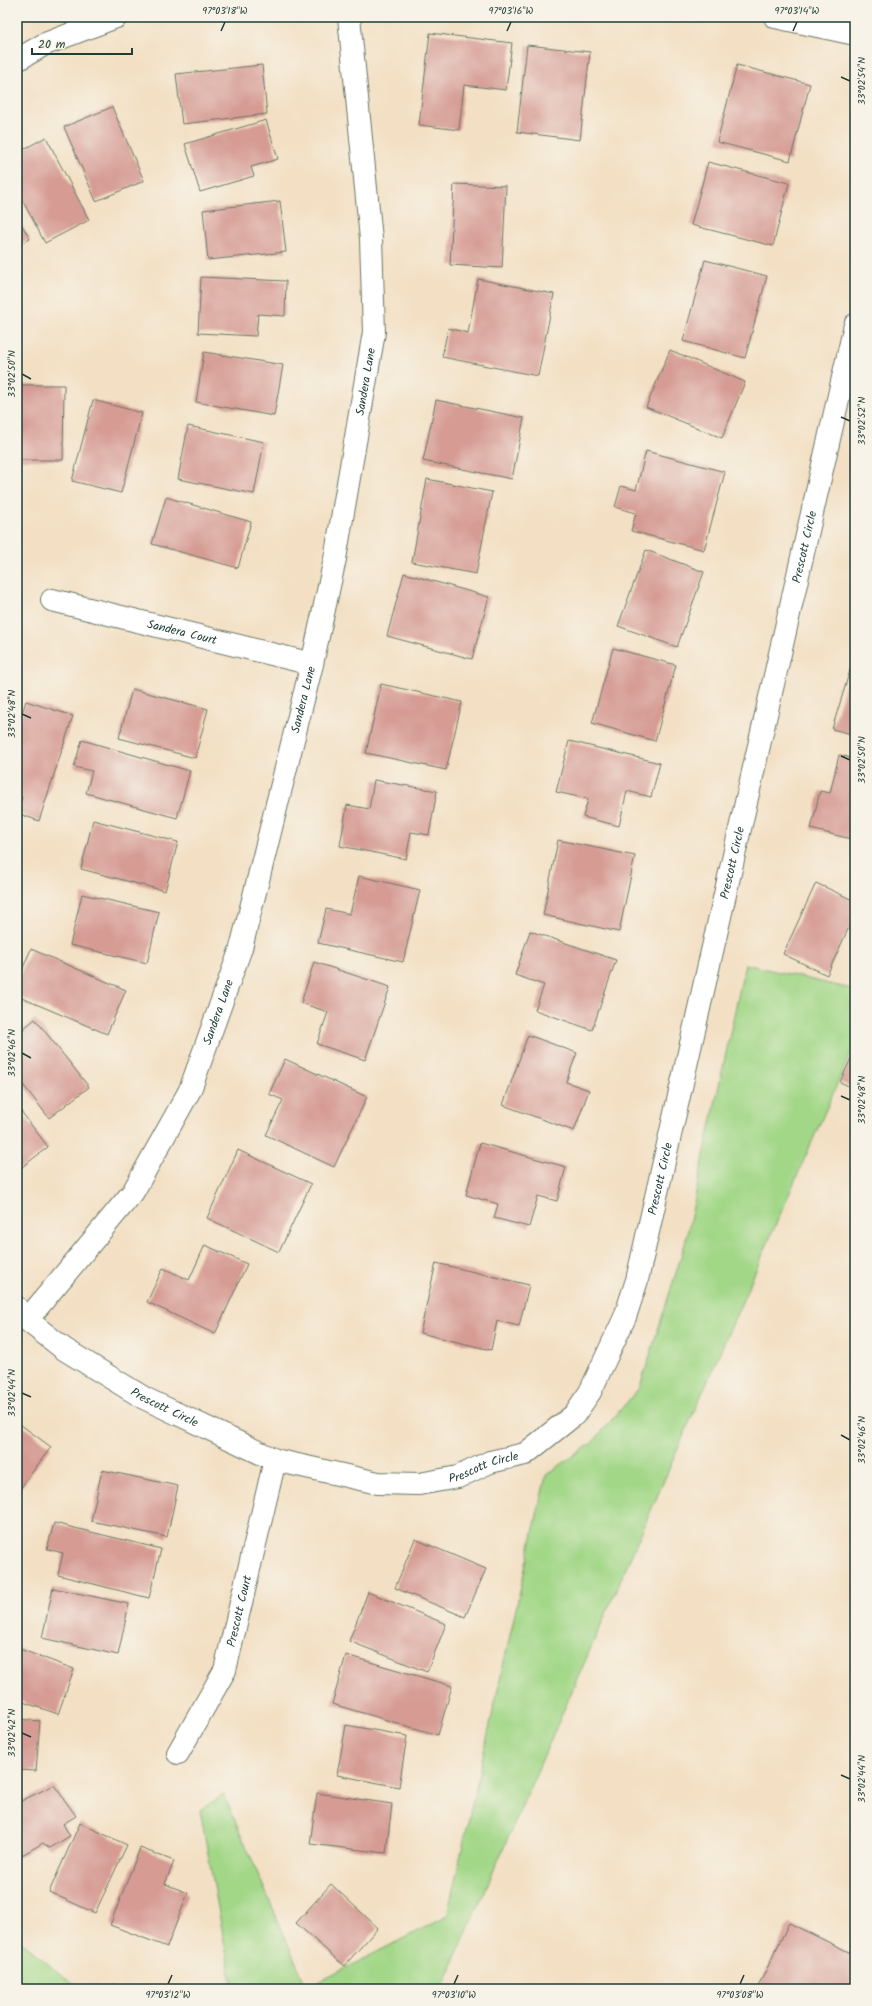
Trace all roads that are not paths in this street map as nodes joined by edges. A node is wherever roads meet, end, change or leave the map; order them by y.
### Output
1 (116, 17) edge
2 (349, 17) edge
3 (775, 17) edge
4 (855, 34) edge
5 (17, 60) edge
6 (855, 325) edge
7 (52, 600) dead end
8 (312, 664) junction
9 (22, 1314) edge
10 (275, 1460) junction
11 (178, 1753) dead end

1 - 5 street
2 - 8 street, Sandera Lane
3 - 4 street
6 - 10 street, Prescott Circle
7 - 8 street, Sandera Court
8 - 9 street, Sandera Lane
9 - 10 street, Prescott Circle
10 - 11 street, Prescott Court

